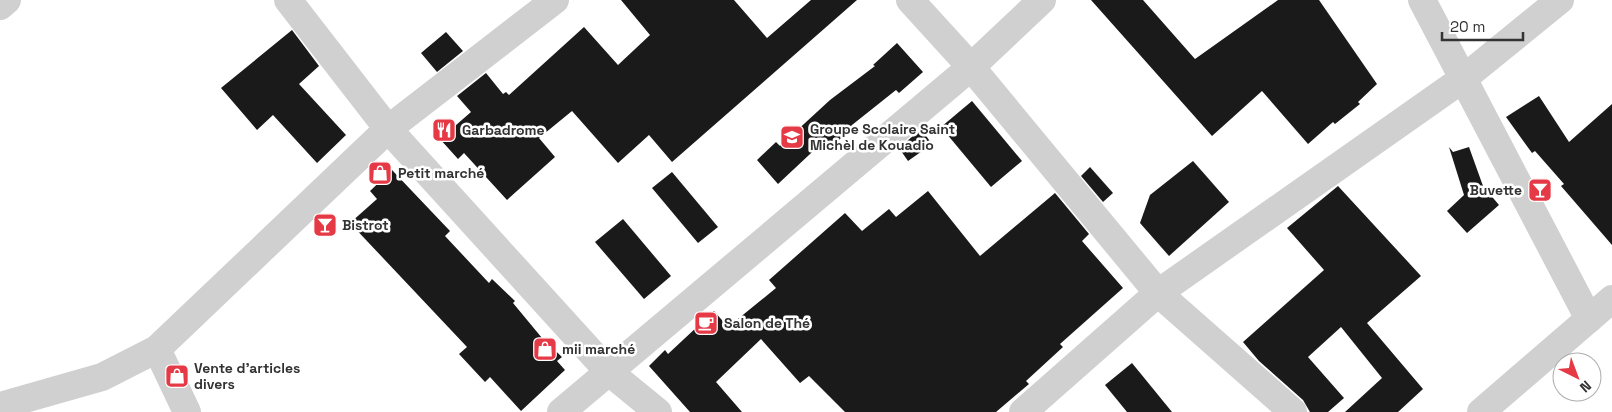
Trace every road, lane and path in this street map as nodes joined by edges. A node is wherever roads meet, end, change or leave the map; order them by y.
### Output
1 (7, 0) edge
2 (288, 0) edge
3 (555, 0) edge
4 (910, 0) edge
5 (1042, 0) edge
6 (1422, 0) edge
7 (1560, 0) edge
8 (0, 6) edge
9 (971, 67) junction
10 (1464, 78) junction
11 (388, 129) junction
12 (1158, 293) junction
13 (1612, 299) edge
14 (1589, 319) junction
15 (157, 349) junction
16 (609, 372) junction
17 (0, 406) edge
18 (187, 412) edge
19 (561, 412) edge
20 (658, 412) edge
21 (1023, 412) edge
22 (1293, 412) edge
23 (1482, 412) edge

1 - 8 street
2 - 11 street
3 - 11 street
4 - 9 street
5 - 9 street
6 - 10 street
7 - 10 street
9 - 12 street
9 - 16 street
10 - 12 street
10 - 14 street
11 - 15 street
11 - 16 street
12 - 21 street
12 - 22 street
13 - 14 street
14 - 23 street
15 - 17 street
15 - 18 street
16 - 19 street
16 - 20 street

